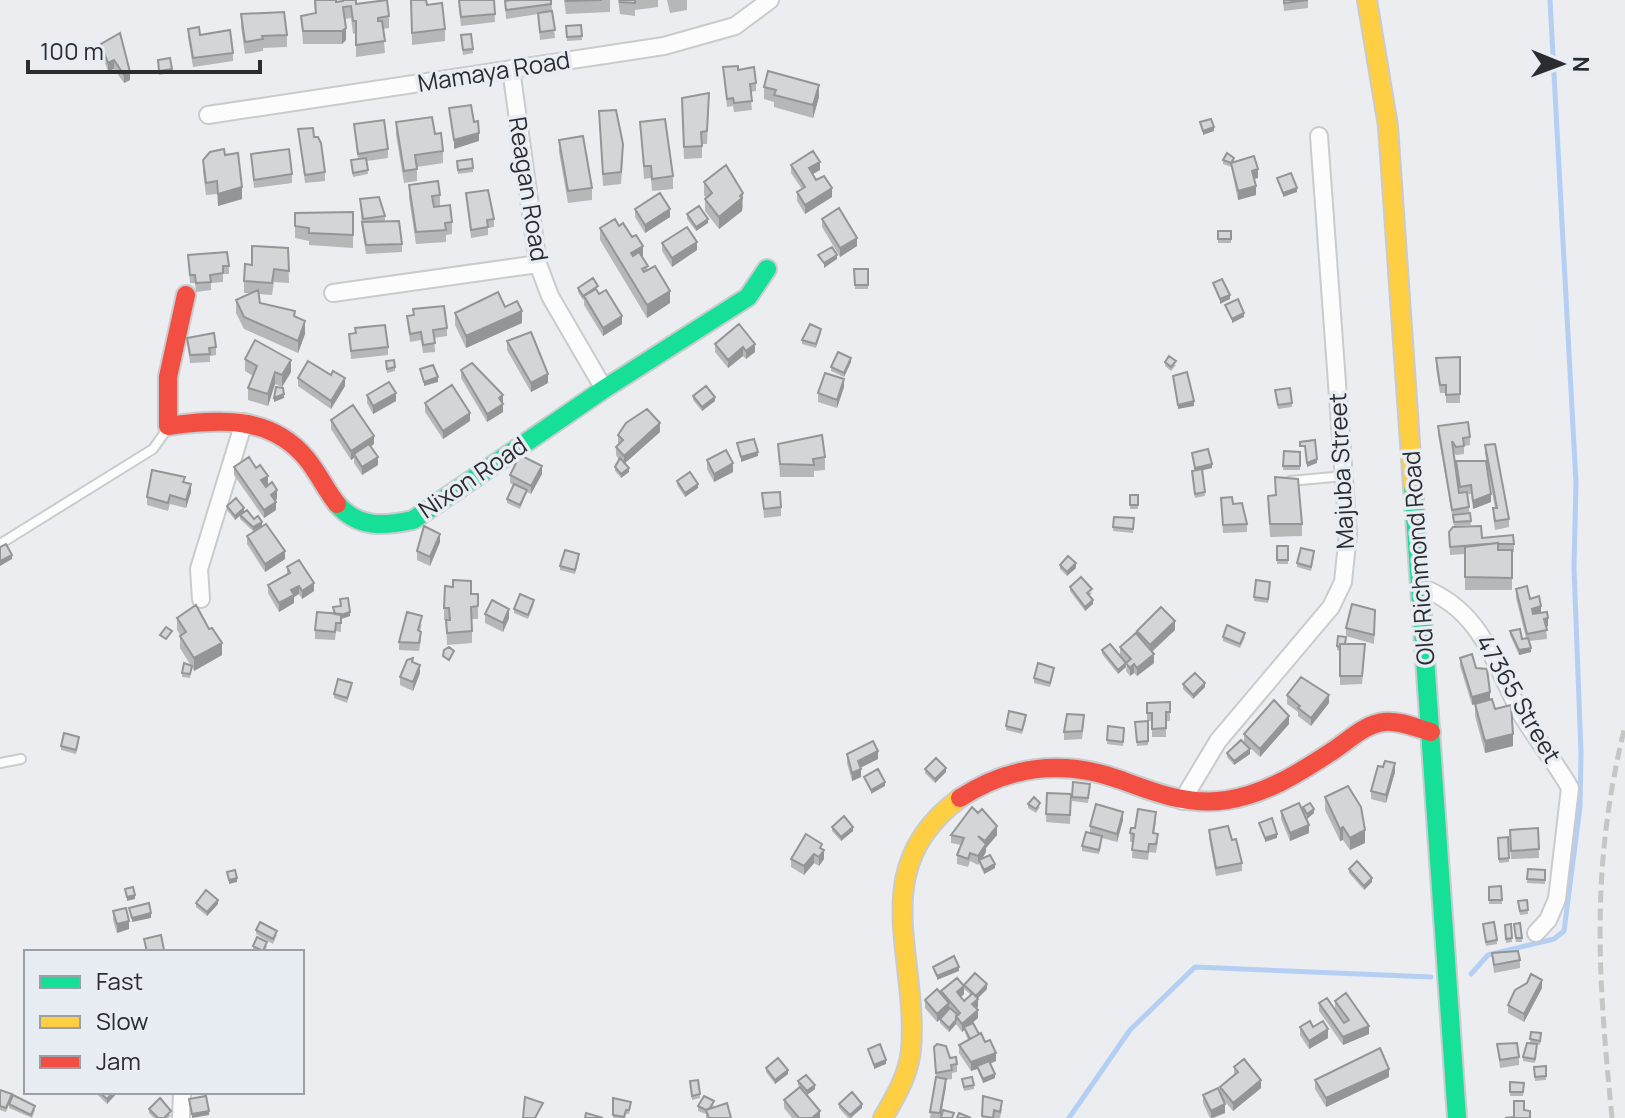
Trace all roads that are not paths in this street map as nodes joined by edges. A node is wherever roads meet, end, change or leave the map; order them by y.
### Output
1 (770, 0) edge
2 (1367, 0) edge
3 (511, 69) junction
4 (208, 115) dead end
5 (1319, 136) dead end
6 (538, 264) junction
7 (767, 269) dead end
8 (333, 293) dead end
9 (186, 295) dead end
10 (604, 389) junction
11 (244, 422) junction
12 (168, 426) junction
13 (1345, 476) junction
14 (1285, 481) edge
15 (0, 544) edge
16 (1423, 588) junction
17 (201, 599) dead end
18 (1431, 732) junction
19 (21, 759) dead end
20 (0, 763) edge
21 (1182, 801) junction
22 (1536, 933) dead end
23 (182, 1094) edge
24 (181, 1118) edge
25 (883, 1118) edge
26 (1457, 1118) edge

1 - 3 street, Mamaya Road
2 - 16 street, Old Richmond Road
3 - 4 street, Mamaya Road
3 - 6 street, Reagan Road
5 - 13 street, Majuba Street
6 - 8 street
6 - 10 street, Reagan Road
7 - 10 street, Nixon Road
9 - 12 street
10 - 11 street, Nixon Road
11 - 12 street, Nixon Road
11 - 17 street
12 - 15 lane
13 - 14 lane
13 - 21 street, Majuba Street
16 - 18 street, Old Richmond Road
16 - 22 street, 47365 Street
18 - 21 street
18 - 26 street, Old Richmond Road
19 - 20 lane
21 - 25 street
23 - 24 street

